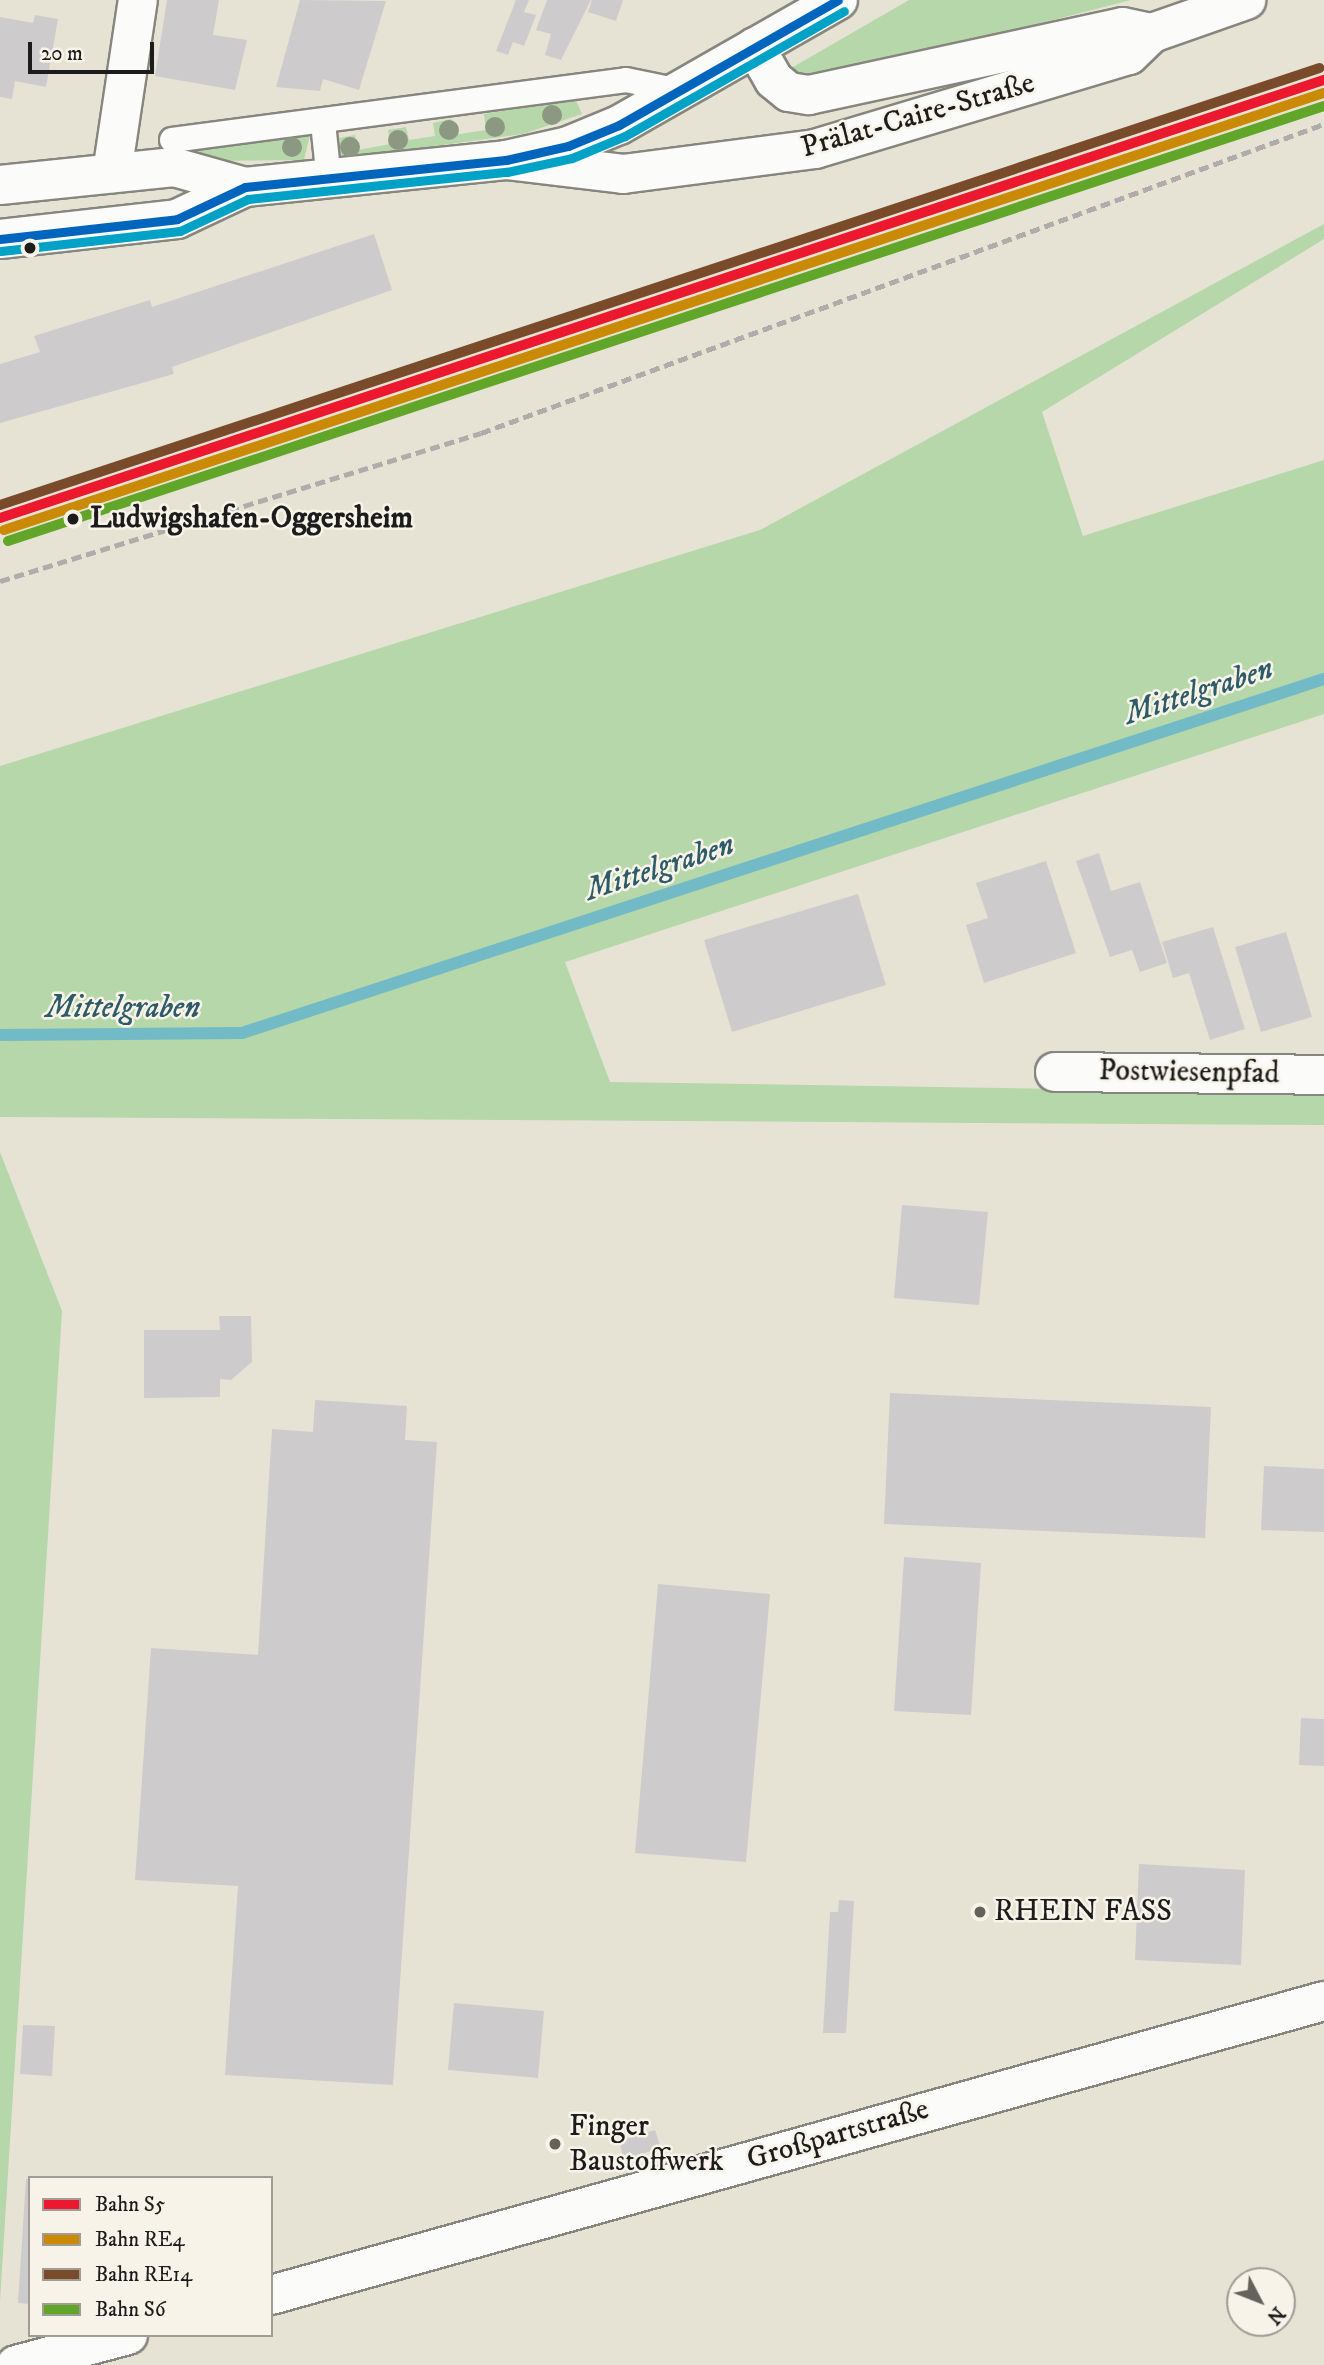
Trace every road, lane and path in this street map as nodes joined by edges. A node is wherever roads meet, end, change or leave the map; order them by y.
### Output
1 (138, 0) edge
2 (838, 0) edge
3 (1246, 0) edge
4 (1152, 33) junction
5 (755, 47) junction
6 (679, 91) junction
7 (323, 123) junction
8 (172, 140) dead end
9 (506, 160) junction
10 (112, 173) junction
11 (328, 180) junction
12 (0, 185) edge
13 (244, 187) junction
14 (114, 226) junction
15 (0, 239) edge
16 (1055, 1072) dead end
17 (1324, 1075) edge
18 (1324, 2001) edge
19 (273, 2294) edge
20 (121, 2337) edge
21 (16, 2365) edge

1 - 10 street
2 - 5 street, Prälat-Caire-Straße
3 - 4 street, Prälat-Caire-Straße
4 - 5 street, Prälat-Caire-Straße
4 - 9 street, Prälat-Caire-Straße
5 - 6 street, Prälat-Caire-Straße
6 - 7 lane
6 - 9 street, Prälat-Caire-Straße
7 - 8 lane
7 - 11 lane
9 - 11 street, Prälat-Caire-Straße
10 - 12 street, Prälat-Caire-Straße
10 - 13 street, Prälat-Caire-Straße
10 - 14 street
11 - 13 street, Prälat-Caire-Straße
13 - 14 street, Prälat-Caire-Straße
14 - 15 street, Prälat-Caire-Straße
16 - 17 street, Postwiesenpfad
18 - 19 street, Großpartstraße
20 - 21 street

